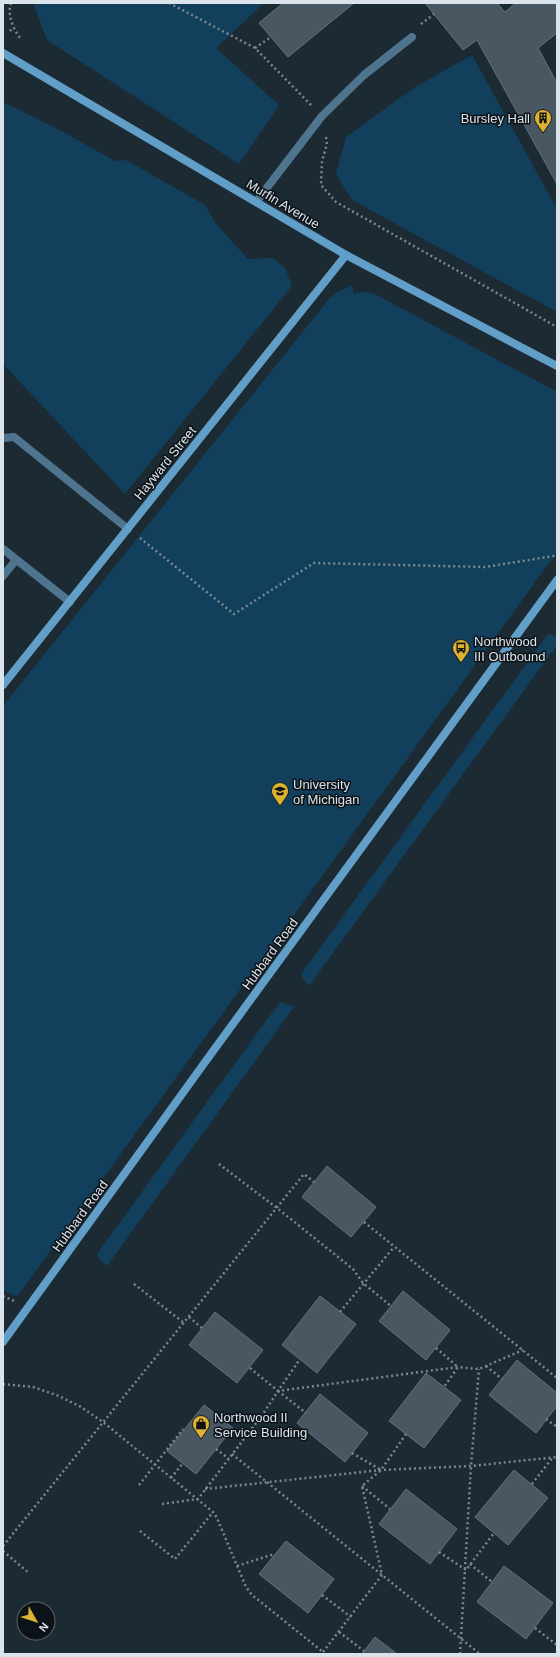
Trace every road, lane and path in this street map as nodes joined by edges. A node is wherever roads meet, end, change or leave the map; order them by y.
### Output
1 (11, 3) edge
2 (169, 3) edge
3 (434, 14) dead end
4 (417, 26) dead end
5 (13, 27) junction
6 (10, 31) dead end
7 (271, 37) dead end
8 (412, 37) dead end
9 (20, 38) dead end
10 (255, 48) junction
11 (3, 53) edge
12 (322, 116) junction
13 (256, 202) junction
14 (346, 255) junction
15 (557, 327) edge
16 (557, 366) edge
17 (3, 438) edge
18 (128, 529) junction
19 (139, 537) dead end
20 (3, 549) edge
21 (557, 558) edge
22 (16, 560) junction
23 (3, 576) edge
24 (557, 580) edge
25 (70, 602) junction
26 (3, 684) edge
27 (219, 1164) dead end
28 (314, 1182) dead end
29 (277, 1208) junction
30 (364, 1222) dead end
31 (394, 1247) junction
32 (363, 1283) junction
33 (134, 1284) dead end
34 (3, 1296) edge
35 (15, 1301) dead end
36 (391, 1306) dead end
37 (340, 1312) dead end
38 (189, 1317) junction
39 (184, 1322) junction
40 (202, 1328) dead end
41 (3, 1342) edge
42 (436, 1348) dead end
43 (523, 1350) junction
44 (300, 1359) dead end
45 (486, 1366) junction
46 (458, 1367) junction
47 (250, 1368) dead end
48 (479, 1369) junction
49 (557, 1378) edge
50 (502, 1379) dead end
51 (3, 1384) edge
52 (444, 1387) dead end
53 (278, 1391) junction
54 (306, 1413) dead end
55 (546, 1419) dead end
56 (103, 1422) junction
57 (557, 1427) edge
58 (183, 1429) dead end
59 (406, 1434) dead end
60 (216, 1449) dead end
61 (352, 1453) dead end
62 (232, 1454) junction
63 (553, 1457) junction
64 (557, 1457) edge
65 (229, 1459) junction
66 (155, 1464) junction
67 (183, 1464) dead end
68 (471, 1466) junction
69 (381, 1470) junction
70 (171, 1478) junction
71 (269, 1483) junction
72 (532, 1484) dead end
73 (139, 1485) dead end
74 (362, 1486) junction
75 (205, 1489) junction
76 (198, 1499) junction
77 (162, 1504) dead end
78 (390, 1509) dead end
79 (213, 1512) junction
80 (140, 1531) dead end
81 (494, 1533) dead end
82 (3, 1546) edge
83 (3, 1551) edge
84 (439, 1552) dead end
85 (273, 1556) dead end
86 (470, 1564) junction
87 (237, 1566) junction
88 (466, 1570) junction
89 (29, 1573) dead end
90 (382, 1575) junction
91 (492, 1582) dead end
92 (322, 1595) dead end
93 (351, 1617) junction
94 (535, 1628) dead end
95 (339, 1632) junction
96 (461, 1639) junction
97 (557, 1646) edge
98 (364, 1651) dead end
99 (323, 1653) edge
100 (460, 1654) edge
101 (480, 1654) edge

1 - 5 path
2 - 10 path
3 - 4 path
5 - 6 path
5 - 9 path
7 - 10 path
8 - 12 lane
10 - 12 path
11 - 13 street, Murfin Avenue
12 - 13 lane
12 - 15 path
13 - 14 street, Murfin Avenue
14 - 16 street, Murfin Avenue
14 - 18 street, Hayward Street
17 - 18 lane
18 - 25 street, Hayward Street
19 - 21 path
20 - 22 lane
22 - 23 lane
22 - 25 lane
24 - 41 street, Hubbard Road
25 - 26 street, Hayward Street
27 - 29 path
28 - 29 path
29 - 32 path
29 - 38 path
30 - 31 path
31 - 32 path
31 - 43 path
32 - 36 path
32 - 37 path
33 - 39 path
34 - 35 path
38 - 39 path
38 - 40 path
39 - 56 path
42 - 46 path
43 - 45 path
43 - 49 path
44 - 53 path
45 - 48 path
45 - 50 path
46 - 48 path
46 - 52 path
46 - 53 path
47 - 53 path
48 - 68 path
51 - 56 path
53 - 54 path
53 - 62 path
55 - 57 path
56 - 66 path
56 - 82 path
58 - 66 path
59 - 69 path
60 - 65 path
61 - 69 path
62 - 65 path
62 - 71 path
63 - 64 path
63 - 68 path
63 - 72 path
65 - 75 path
66 - 70 path
66 - 73 path
67 - 70 path
68 - 69 path
68 - 88 path
69 - 71 path
69 - 74 path
70 - 76 path
71 - 75 path
71 - 90 path
74 - 78 path
74 - 90 path
75 - 76 path
76 - 77 path
76 - 79 path
79 - 80 path
79 - 87 path
81 - 86 path
83 - 89 path
84 - 88 path
85 - 87 path
86 - 88 path
86 - 91 path
87 - 99 path
88 - 96 path
90 - 93 path
90 - 96 path
92 - 93 path
93 - 95 path
94 - 97 path
95 - 98 path
95 - 99 path
96 - 100 path
96 - 101 path

